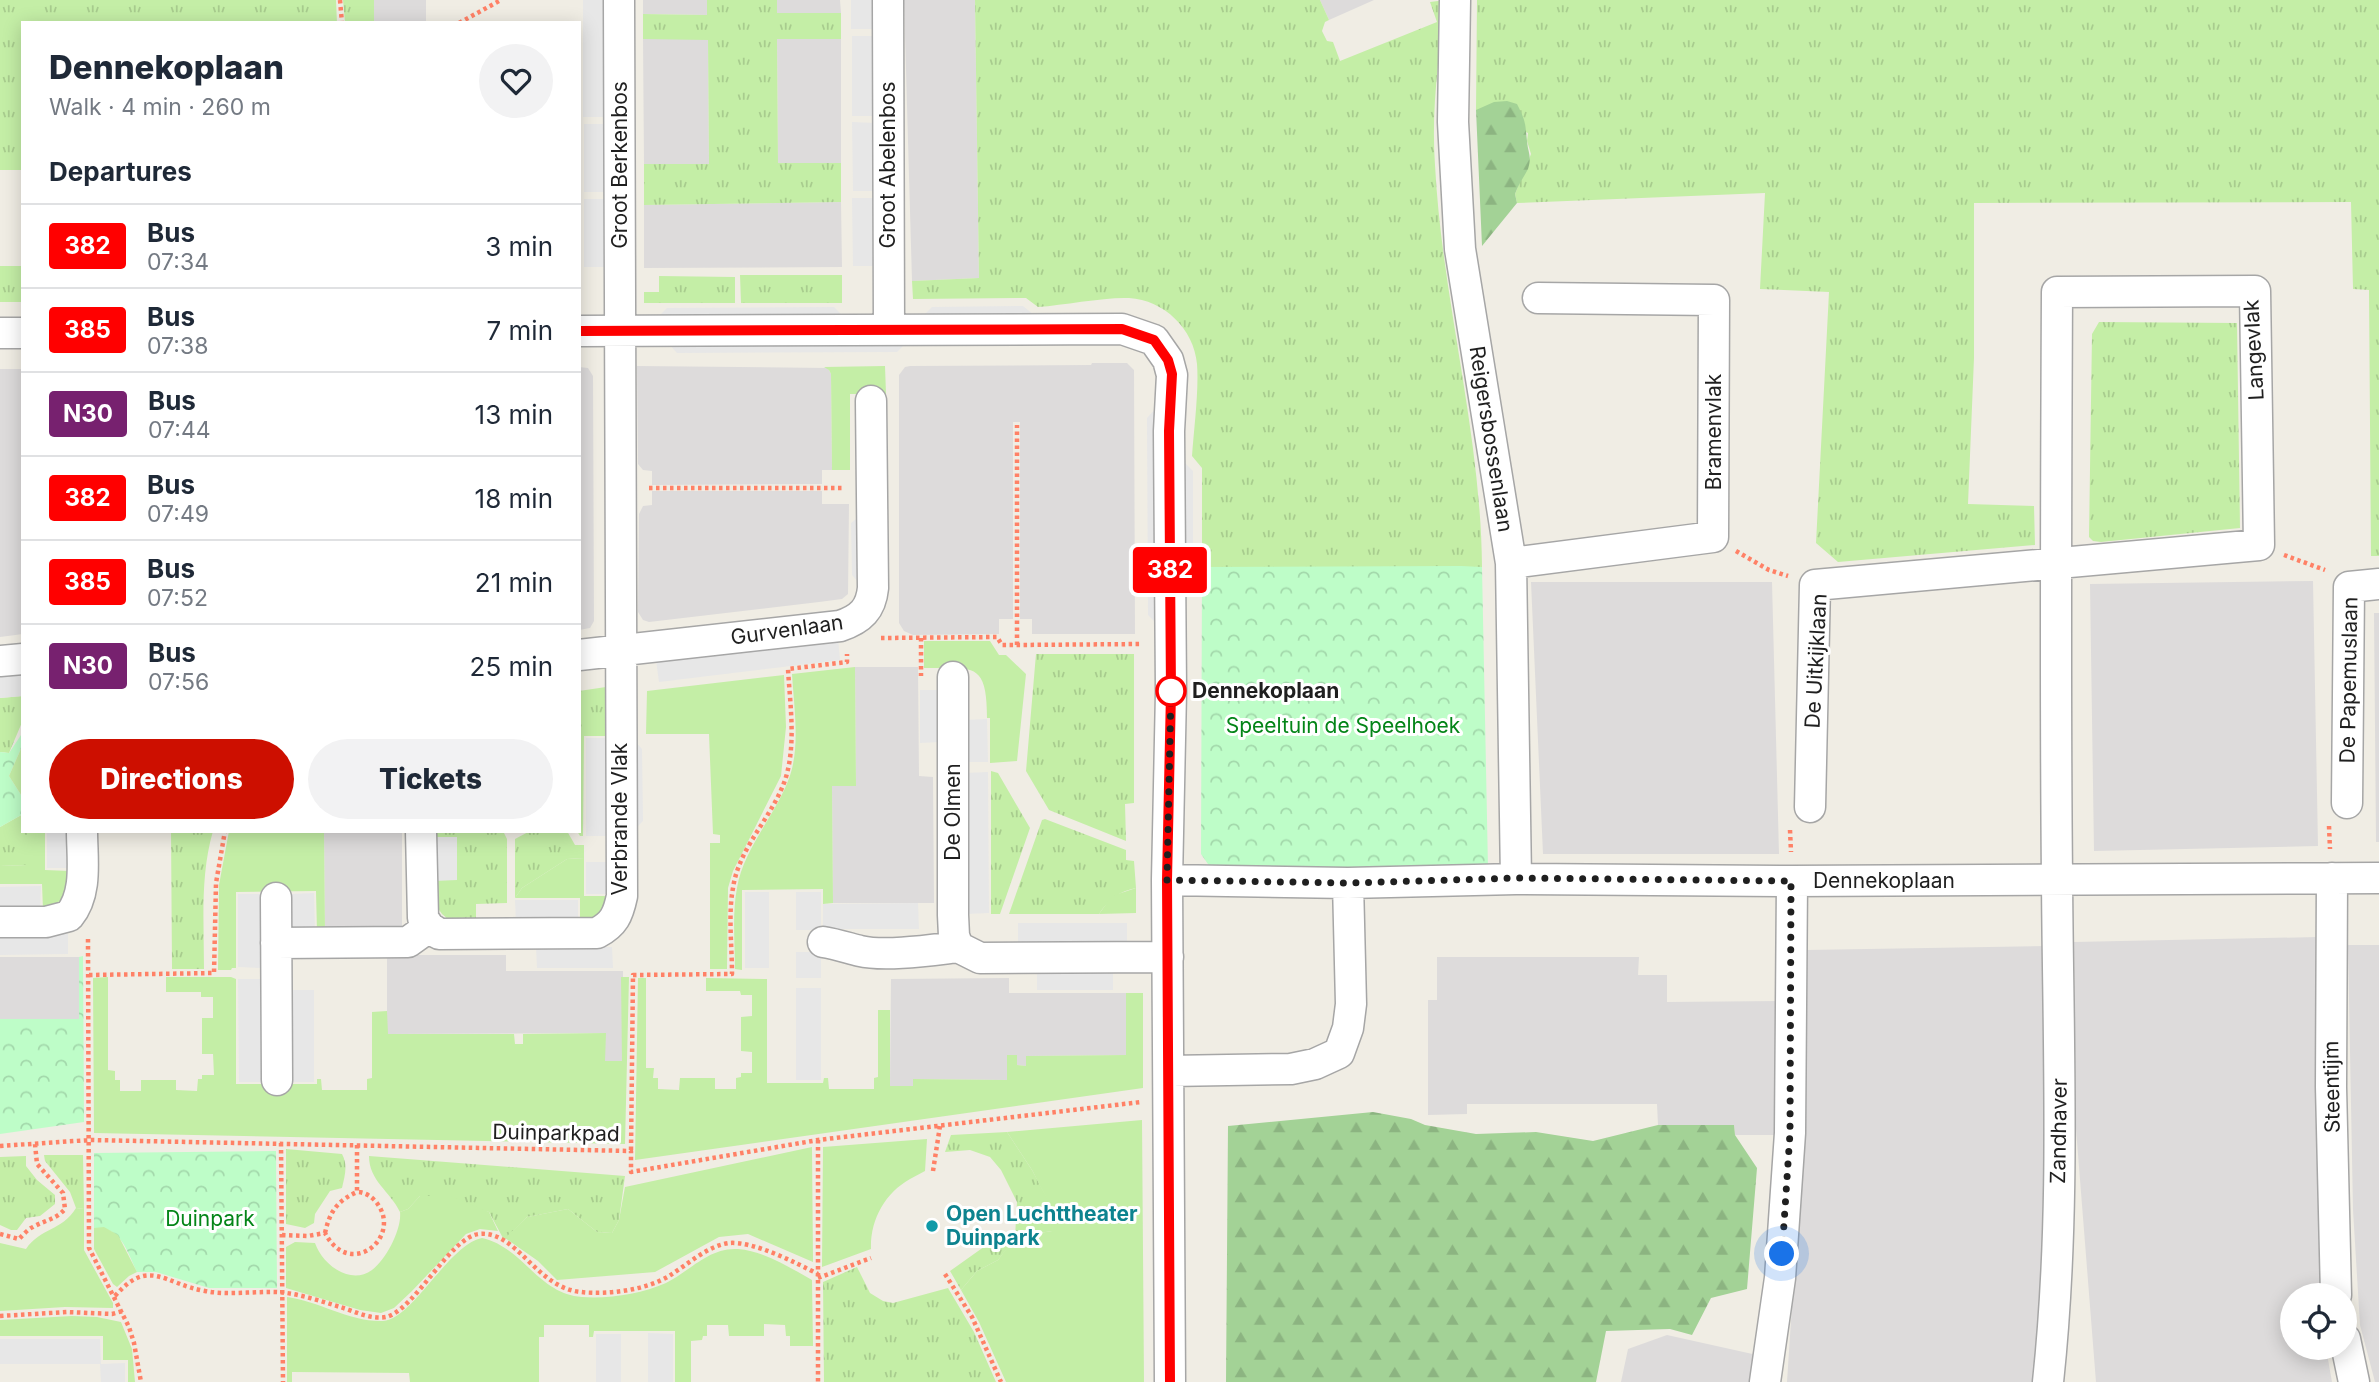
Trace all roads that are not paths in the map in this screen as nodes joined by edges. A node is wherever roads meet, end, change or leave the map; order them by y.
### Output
1 (619, 0) edge
2 (888, 0) edge
3 (1455, 0) edge
4 (1538, 298) dead end
5 (620, 330) junction
6 (889, 330) junction
7 (581, 331) edge
8 (0, 333) edge
9 (21, 333) edge
10 (871, 401) dead end
11 (1511, 563) junction
12 (2056, 564) junction
13 (2379, 584) edge
14 (620, 649) junction
15 (581, 655) edge
16 (21, 659) edge
17 (0, 662) edge
18 (953, 677) dead end
19 (2347, 803) road end
20 (1811, 807) road end
21 (82, 833) edge
22 (421, 833) edge
23 (1516, 878) junction
24 (2332, 878) junction
25 (2379, 878) edge
26 (1167, 880) junction
27 (2057, 880) junction
28 (1791, 881) junction
29 (1348, 883) junction
30 (276, 898) dead end
31 (0, 922) edge
32 (429, 927) junction
33 (823, 942) dead end
34 (276, 943) junction
35 (958, 947) junction
36 (1168, 957) junction
37 (1169, 1071) junction
38 (277, 1080) dead end
39 (2336, 1283) edge
40 (2349, 1360) edge
41 (1171, 1382) edge
42 (1765, 1382) edge
43 (2048, 1382) edge
44 (2354, 1382) edge

1 - 5 street, Groot Berkenbos
2 - 6 street, Groot Abelenbos
3 - 11 street, Reigersbossenlaan
4 - 11 street, Bramenvlak
5 - 6 street
5 - 7 street
5 - 14 street, Verbrande Vlak
6 - 26 street
8 - 9 street
10 - 14 street, Gurvenlaan
11 - 23 street, Reigersbossenlaan
12 - 12 street, Langevlak
12 - 20 street, De Uitkijklaan
12 - 27 street, Langevlak
13 - 19 street, De Papemuslaan
14 - 15 street
14 - 32 street, Verbrande Vlak
16 - 17 street
18 - 35 street, De Olmen
21 - 31 street
22 - 32 street
23 - 28 street, Dennekoplaan
23 - 29 street, Dennekoplaan
24 - 25 street, Dennekoplaan
24 - 27 street, Dennekoplaan
24 - 39 street, Steentijm
26 - 29 street, Dennekoplaan
26 - 36 street
27 - 28 street, Dennekoplaan
27 - 43 street, Zandhaver
28 - 42 street
29 - 37 street
30 - 34 street
32 - 34 street
33 - 35 street
34 - 38 street
35 - 36 street
36 - 37 street
37 - 41 street
40 - 44 street

